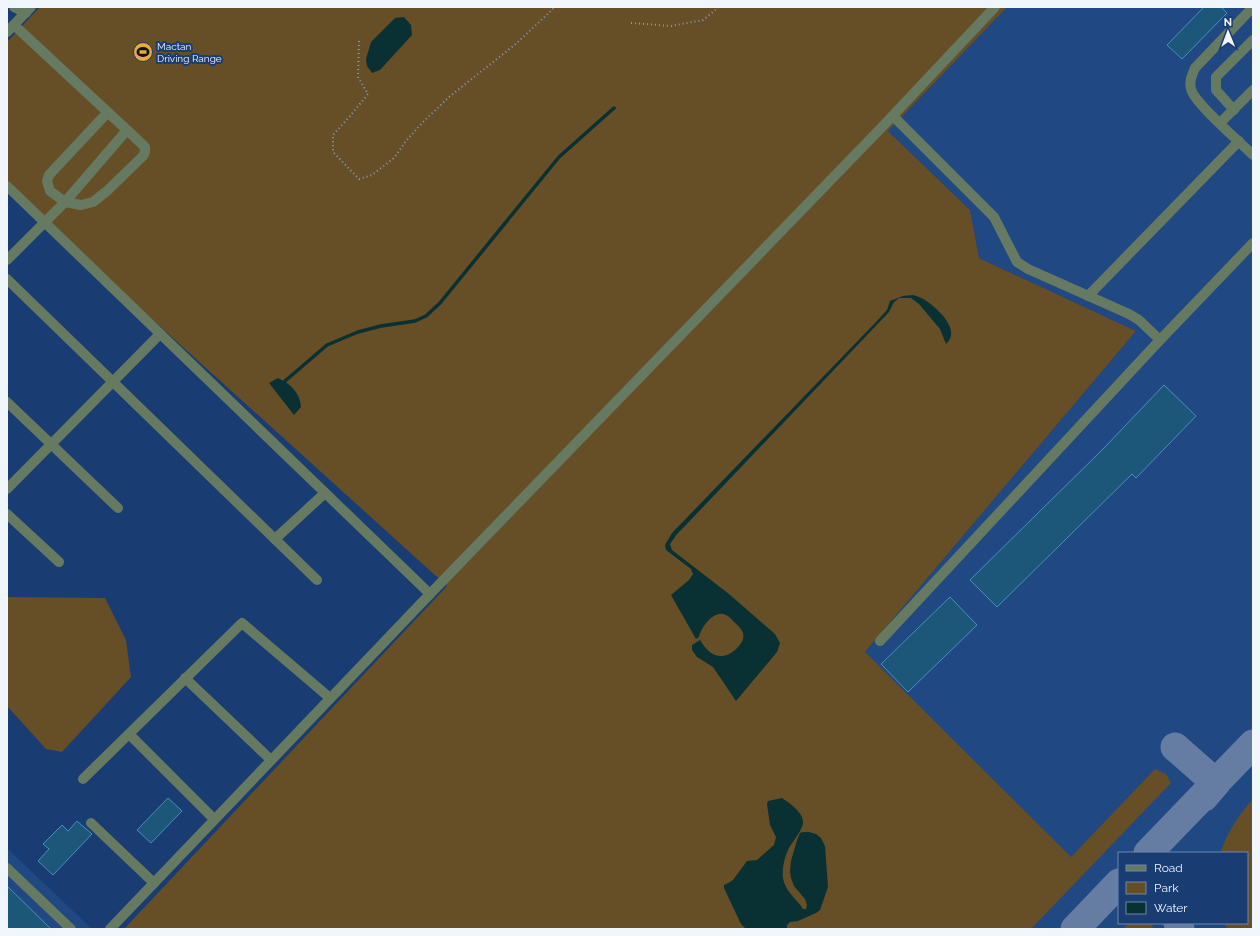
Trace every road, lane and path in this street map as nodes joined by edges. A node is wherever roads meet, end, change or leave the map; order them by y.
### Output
1 (14, 7) edge
2 (555, 7) edge
3 (720, 7) edge
4 (995, 7) edge
5 (1253, 7) edge
6 (29, 10) edge
7 (631, 23) dead end
8 (11, 29) edge
9 (1253, 40) edge
10 (359, 41) dead end
11 (1253, 90) edge
12 (1234, 110) junction
13 (108, 112) junction
14 (893, 116) junction
15 (1220, 123) junction
16 (128, 130) junction
17 (1239, 141) junction
18 (1253, 155) edge
19 (7, 186) edge
20 (65, 202) junction
21 (44, 222) junction
22 (1253, 243) edge
23 (7, 260) edge
24 (7, 278) edge
25 (1088, 296) junction
26 (160, 334) junction
27 (1160, 340) junction
28 (113, 382) junction
29 (7, 402) edge
30 (51, 444) junction
31 (7, 489) edge
32 (325, 493) junction
33 (118, 508) dead end
34 (7, 514) edge
35 (275, 540) junction
36 (59, 562) dead end
37 (317, 580) dead end
38 (430, 594) junction
39 (880, 641) dead end
40 (185, 678) junction
41 (330, 698) junction
42 (129, 734) junction
43 (271, 760) junction
44 (83, 779) dead end
45 (214, 819) junction
46 (91, 823) dead end
47 (7, 868) edge
48 (154, 883) junction
49 (71, 929) edge
50 (110, 929) edge

1 - 6 street
2 - 10 path
3 - 7 path
4 - 14 street
5 - 15 street
6 - 8 street
8 - 13 street
9 - 12 street
11 - 12 street
12 - 15 street
13 - 16 street
13 - 20 street
14 - 25 street
14 - 38 street
15 - 17 street
16 - 20 street
16 - 20 street
17 - 18 street
17 - 25 street
19 - 21 street
20 - 21 street
21 - 23 street
21 - 26 street
22 - 27 street
24 - 28 street
25 - 27 street
26 - 28 street
26 - 32 street
27 - 39 street
28 - 30 street
28 - 35 street
29 - 30 street
30 - 31 street
30 - 33 street
32 - 35 street
32 - 38 street
34 - 36 street
35 - 37 street
38 - 41 street
40 - 41 street
40 - 42 street
40 - 43 street
41 - 43 street
42 - 44 street
42 - 45 street
43 - 45 street
45 - 48 street
46 - 48 street
47 - 49 street
48 - 50 street

